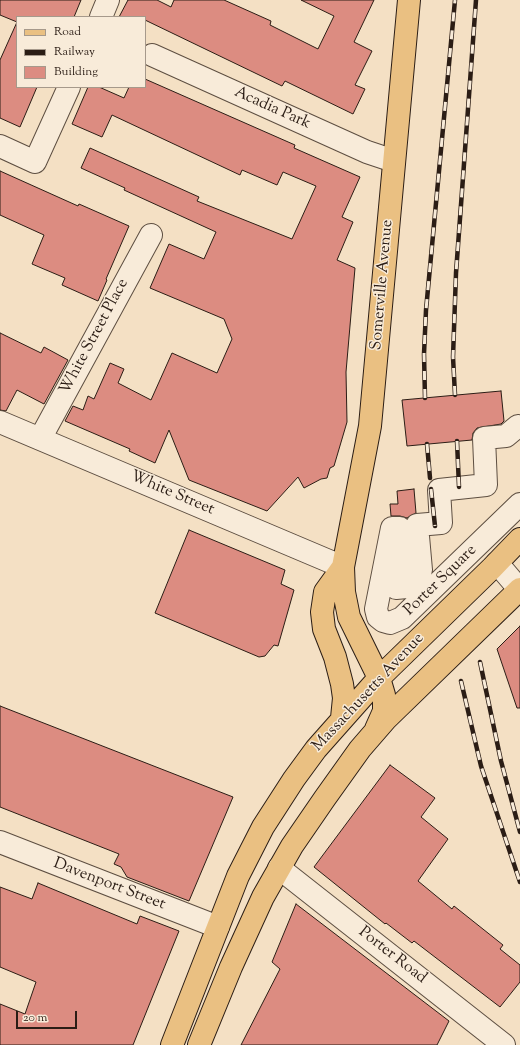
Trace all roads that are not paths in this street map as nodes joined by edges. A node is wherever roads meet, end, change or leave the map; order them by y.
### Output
1 (108, 0) edge
2 (409, 0) edge
3 (100, 16) edge
4 (152, 55) dead end
5 (69, 88) edge
6 (0, 146) edge
7 (394, 161) junction
8 (151, 235) dead end
9 (0, 422) edge
10 (520, 428) edge
11 (40, 439) junction
12 (520, 504) edge
13 (520, 539) edge
14 (497, 563) junction
15 (343, 567) junction
16 (520, 590) edge
17 (379, 678) junction
18 (342, 718) junction
19 (376, 729) junction
20 (0, 842) edge
21 (279, 868) junction
22 (218, 927) junction
23 (172, 1045) edge
24 (200, 1045) edge
25 (504, 1045) edge

1 - 3 street
2 - 7 main road, Somerville Avenue
4 - 7 street, Acadia Park
5 - 6 street
7 - 15 main road, Somerville Avenue
8 - 11 street, White Street Place
9 - 11 street, White Street
10 - 12 street, Porter Square
11 - 15 street, White Street
13 - 14 main road, Massachusetts Avenue
14 - 16 street
14 - 17 main road, Massachusetts Avenue
15 - 17 main road, Somerville Avenue
15 - 18 main road, Somerville Avenue
16 - 19 main road, Massachusetts Avenue
17 - 18 main road, Massachusetts Avenue
17 - 19 main road, Somerville Avenue
18 - 22 main road, Massachusetts Avenue
19 - 21 main road, Massachusetts Avenue
20 - 22 street, Davenport Street
21 - 24 main road, Massachusetts Avenue
21 - 25 street, Porter Road
22 - 23 main road, Massachusetts Avenue

